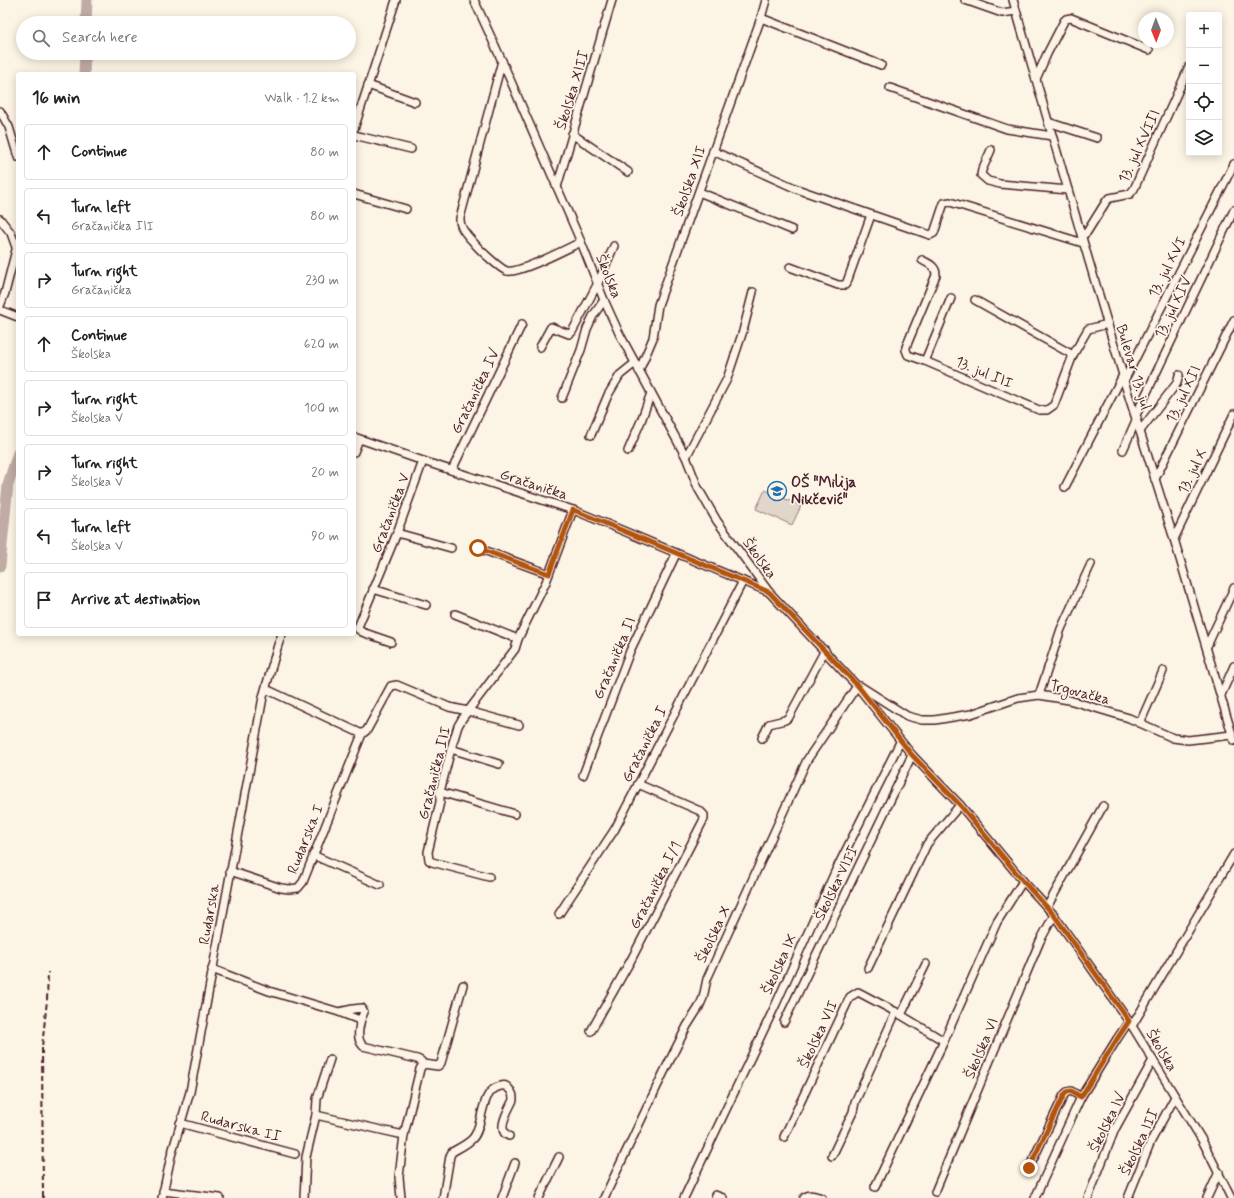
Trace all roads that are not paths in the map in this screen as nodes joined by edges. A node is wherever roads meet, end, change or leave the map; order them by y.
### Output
1 (396, 0) edge
2 (474, 0) edge
3 (612, 0) edge
4 (766, 0) edge
5 (965, 0) edge
6 (1013, 0) edge
7 (1016, 11) junction
8 (761, 18) junction
9 (1149, 50) dead end
10 (502, 61) junction
11 (881, 65) dead end
12 (1186, 74) edge
13 (1036, 79) junction
14 (368, 85) junction
15 (890, 88) dead end
16 (415, 102) dead end
17 (0, 111) edge
18 (1048, 122) junction
19 (356, 123) edge
20 (572, 134) junction
21 (356, 135) edge
22 (1052, 136) junction
23 (1097, 138) dead end
24 (411, 149) dead end
25 (16, 150) edge
26 (991, 150) dead end
27 (712, 151) junction
28 (1234, 164) edge
29 (628, 172) dead end
30 (557, 187) junction
31 (1068, 190) junction
32 (699, 192) junction
33 (356, 195) edge
34 (406, 209) dead end
35 (1234, 210) edge
36 (871, 215) junction
37 (0, 219) edge
38 (792, 230) dead end
39 (1082, 240) junction
40 (16, 242) edge
41 (581, 242) junction
42 (614, 246) dead end
43 (16, 248) edge
44 (922, 260) dead end
45 (790, 267) dead end
46 (598, 283) junction
47 (753, 292) dead end
48 (950, 298) dead end
49 (604, 300) junction
50 (975, 300) dead end
51 (0, 306) edge
52 (0, 310) edge
53 (16, 316) edge
54 (1234, 320) edge
55 (522, 324) dead end
56 (1108, 324) junction
57 (540, 348) dead end
58 (1073, 355) junction
59 (925, 361) junction
60 (635, 363) junction
61 (639, 371) junction
62 (1179, 375) dead end
63 (1124, 378) junction
64 (651, 393) junction
65 (562, 398) dead end
66 (1234, 414) edge
67 (1136, 416) junction
68 (1140, 431) junction
69 (591, 435) dead end
70 (356, 438) edge
71 (1123, 450) dead end
72 (628, 451) dead end
73 (686, 457) junction
74 (423, 462) junction
75 (452, 470) junction
76 (1155, 479) junction
77 (1065, 488) dead end
78 (573, 510) junction
79 (397, 533) junction
80 (1174, 539) junction
81 (451, 548) dead end
82 (478, 548) dead end
83 (676, 554) junction
84 (1091, 564) dead end
85 (549, 574) junction
86 (743, 581) junction
87 (1234, 588) edge
88 (373, 589) junction
89 (769, 592) junction
90 (426, 605) dead end
91 (455, 614) dead end
92 (281, 636) edge
93 (518, 639) junction
94 (391, 642) dead end
95 (1207, 646) junction
96 (824, 650) junction
97 (1234, 666) edge
98 (1163, 671) dead end
99 (858, 686) junction
100 (266, 689) junction
101 (1039, 695) junction
102 (1221, 695) junction
103 (468, 711) junction
104 (1140, 723) junction
105 (519, 725) dead end
106 (362, 734) junction
107 (762, 738) dead end
108 (1233, 738) edge
109 (900, 742) junction
110 (451, 749) junction
111 (912, 755) junction
112 (499, 764) dead end
113 (583, 775) dead end
114 (638, 784) junction
115 (440, 792) junction
116 (960, 805) junction
117 (1103, 806) dead end
118 (515, 814) dead end
119 (1234, 854) edge
120 (314, 855) junction
121 (230, 871) junction
122 (489, 877) dead end
123 (1023, 881) junction
124 (380, 885) dead end
125 (1047, 907) junction
126 (559, 914) dead end
127 (1054, 915) junction
128 (926, 964) dead end
129 (868, 968) dead end
130 (212, 969) junction
131 (463, 985) dead end
132 (339, 1012) junction
133 (898, 1014) junction
134 (361, 1019) junction
135 (784, 1022) dead end
136 (1131, 1023) junction
137 (591, 1031) dead end
138 (944, 1041) junction
139 (330, 1059) dead end
140 (1154, 1060) junction
141 (423, 1064) junction
142 (1081, 1097) junction
143 (1175, 1097) junction
144 (316, 1115) junction
145 (180, 1123) junction
146 (404, 1134) junction
147 (509, 1136) dead end
148 (784, 1137) dead end
149 (295, 1154) dead end
150 (832, 1156) dead end
151 (559, 1157) dead end
152 (515, 1163) dead end
153 (1029, 1168) dead end
154 (1218, 1172) junction
155 (875, 1187) dead end
156 (935, 1192) dead end
157 (163, 1194) edge
158 (715, 1195) dead end
159 (220, 1198) edge
160 (304, 1198) edge
161 (402, 1198) edge
162 (443, 1198) edge
163 (502, 1198) edge
164 (539, 1198) edge
165 (604, 1198) edge
166 (684, 1198) edge
167 (723, 1198) edge
168 (804, 1198) edge
169 (822, 1198) edge
170 (1035, 1198) edge
171 (1088, 1198) edge
172 (1128, 1198) edge
173 (1207, 1198) edge
174 (1231, 1198) edge

1 - 14 street
2 - 10 street, Školska
3 - 20 street, Školska XIII
4 - 8 street, Školska XII
5 - 7 street
6 - 7 street, Bulevar 13. jul
7 - 13 street, Bulevar 13. jul
8 - 11 street
8 - 27 street, Školska XII
9 - 13 street
10 - 30 street, Školska
10 - 41 street
12 - 39 street, 13. jul XVIII
13 - 18 street, Bulevar 13. jul
14 - 16 street
14 - 19 street
15 - 22 street
17 - 25 street
18 - 22 street, Bulevar 13. jul
18 - 23 street
20 - 29 street
20 - 30 street, Školska XIII
21 - 24 street
22 - 31 street, Bulevar 13. jul
26 - 31 street
27 - 32 street, Školska XII
27 - 36 street
28 - 63 street, 13. jul XVI
30 - 41 street, Školska
31 - 39 street, Bulevar 13. jul
32 - 38 street
32 - 61 street, Školska XII
33 - 34 street
35 - 67 street, 13. jul XIV
36 - 39 street
36 - 45 street
37 - 40 street
39 - 56 street, Bulevar 13. jul
41 - 46 street, Školska
42 - 46 street
43 - 51 street
44 - 59 street, 13. jul III
46 - 49 street, Školska
46 - 57 street
47 - 73 street
48 - 59 street
49 - 60 street, Školska
49 - 65 street
50 - 58 street
52 - 53 street
54 - 76 street, 13. jul XII
55 - 75 street, Gračanička IV
56 - 58 street, 13. jul III
56 - 63 street, Bulevar 13. jul
58 - 59 street, 13. jul III
60 - 61 street, Školska
60 - 69 street
61 - 64 street, Školska
62 - 68 street
63 - 67 street, Bulevar 13. jul
63 - 77 street, 13. jul XVI
64 - 72 street
64 - 73 street, Školska
66 - 80 street, 13. jul X
67 - 68 street, Bulevar 13. jul
67 - 71 street, 13. jul XIV
68 - 76 street, Bulevar 13. jul
70 - 74 street, Gračanička
73 - 89 street, Školska
74 - 75 street, Gračanička
74 - 79 street, Gračanička V
75 - 78 street, Gračanička
76 - 80 street, Bulevar 13. jul
78 - 83 street, Gračanička
78 - 85 street, Gračanička III
79 - 81 street
79 - 88 street, Gračanička V
80 - 95 street, Bulevar 13. jul
82 - 85 street
83 - 86 street, Gračanička
83 - 113 street, Gračanička II
84 - 101 street
85 - 93 street, Gračanička III
86 - 89 street, Gračanička
86 - 114 street, Gračanička I
87 - 95 street
88 - 90 street
88 - 94 street, Gračanička V
89 - 96 street, Školska
91 - 93 street
92 - 100 street, Rudarska
93 - 103 street, Gračanička III
95 - 102 street, Bulevar 13. jul
96 - 99 street, Školska
96 - 107 street
97 - 102 street
98 - 104 street
99 - 101 street, Trgovačka
99 - 109 street, Školska
99 - 165 street, Školska X
100 - 106 street
100 - 121 street, Rudarska
101 - 104 street, Trgovačka
102 - 108 street, Bulevar 13. jul
103 - 105 street
103 - 106 street, Rudarska I
103 - 110 street, Gračanička III
104 - 108 street, Trgovačka
106 - 120 street, Rudarska I
109 - 111 street, Školska
109 - 166 street, Školska IX
110 - 112 street
110 - 115 street, Gračanička III
111 - 116 street, Školska
111 - 135 street, Školska VIII
114 - 126 street, Gračanička I
114 - 137 street, Gračanička I/1
115 - 118 street
115 - 122 street, Gračanička III
116 - 123 street, Školska
116 - 129 street
117 - 125 street
119 - 136 street
120 - 121 street, Rudarska I
120 - 124 street
121 - 130 street, Rudarska
123 - 125 street, Školska
123 - 138 street
125 - 127 street, Školska
127 - 136 street, Školska
127 - 156 street, Školska VI
128 - 133 street
130 - 132 street
130 - 145 street, Rudarska
131 - 141 street
132 - 134 street
132 - 134 street
133 - 138 street, Školska VII
133 - 148 street, Školska VII
133 - 150 street
134 - 141 street
136 - 140 street, Školska
136 - 142 street
138 - 155 street
139 - 144 street
140 - 143 street, Školska
140 - 171 street, Školska IV
141 - 146 street
142 - 153 street
142 - 170 street
143 - 154 street, Školska
143 - 172 street, Školska III
144 - 146 street
144 - 160 street
145 - 149 street, Rudarska II
145 - 157 street, Rudarska
146 - 161 street
147 - 162 street
151 - 164 street
152 - 163 street
154 - 173 street
154 - 174 street, Školska
157 - 159 street
158 - 167 street
168 - 169 street

